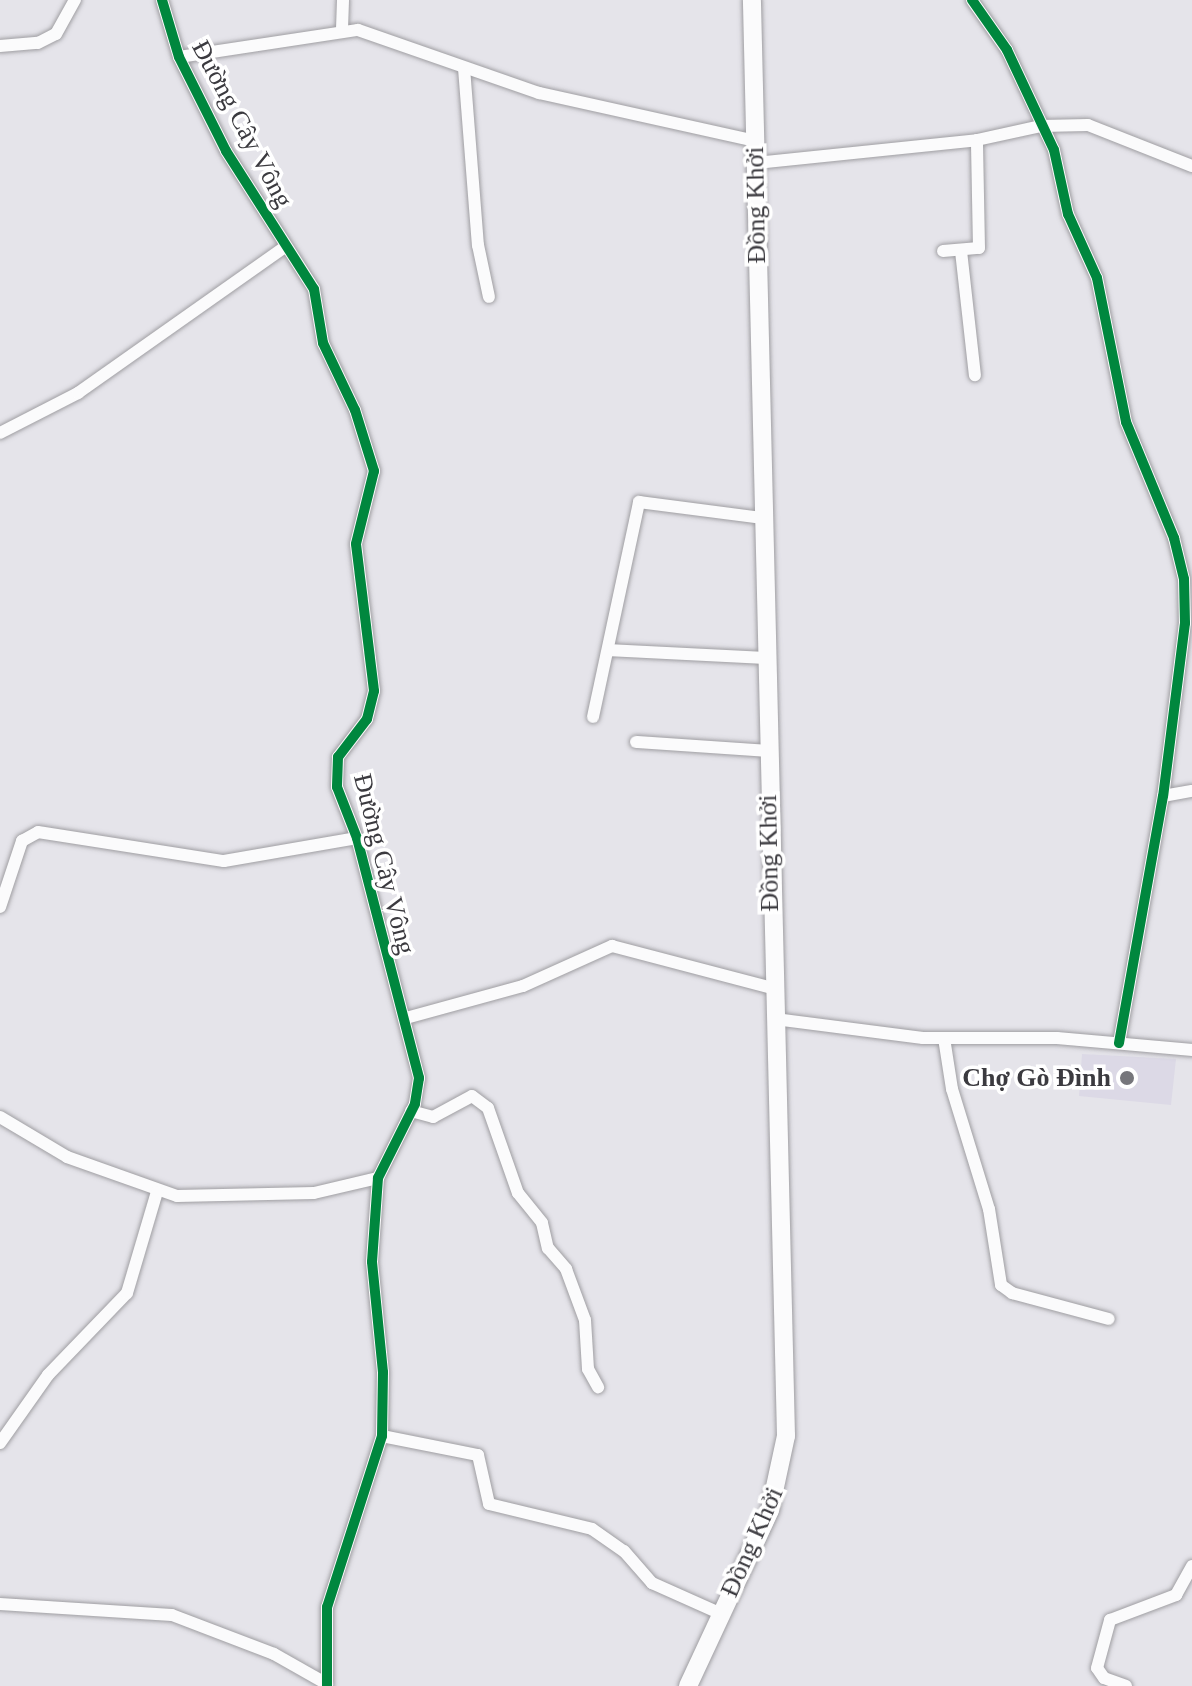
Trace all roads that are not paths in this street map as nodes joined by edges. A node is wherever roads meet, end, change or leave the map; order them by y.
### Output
1 (75, 0) edge
2 (162, 0) edge
3 (343, 0) edge
4 (752, 0) edge
5 (972, 0) edge
6 (342, 29) junction
7 (0, 46) edge
8 (179, 57) junction
9 (464, 68) junction
10 (1041, 126) junction
11 (977, 140) junction
12 (755, 141) junction
13 (756, 163) junction
14 (1192, 166) edge
15 (285, 247) junction
16 (943, 251) dead end
17 (961, 251) junction
18 (489, 297) dead end
19 (975, 375) dead end
20 (0, 433) edge
21 (763, 518) junction
22 (608, 650) junction
23 (765, 658) junction
24 (593, 717) dead end
25 (636, 742) dead end
26 (767, 751) junction
27 (1192, 791) edge
28 (1163, 796) junction
29 (357, 838) junction
30 (0, 907) edge
31 (772, 988) junction
32 (406, 1018) junction
33 (775, 1019) junction
34 (944, 1038) junction
35 (1119, 1043) junction
36 (1192, 1050) edge
37 (411, 1111) junction
38 (0, 1117) edge
39 (378, 1178) junction
40 (157, 1192) junction
41 (1109, 1319) dead end
42 (598, 1387) dead end
43 (382, 1436) junction
44 (0, 1443) edge
45 (1192, 1566) edge
46 (0, 1604) edge
47 (719, 1613) junction
48 (327, 1685) edge
49 (688, 1686) edge
50 (1126, 1686) edge

1 - 7 street
2 - 8 street, Đường Cây Vông
3 - 6 street
4 - 12 main road, Đồng Khởi
5 - 10 street
6 - 8 street
6 - 9 street
8 - 15 street, Đường Cây Vông
9 - 12 street
9 - 18 street
10 - 11 street
10 - 14 street
10 - 28 street
11 - 13 street
11 - 17 street
12 - 13 main road, Đồng Khởi
13 - 21 main road, Đồng Khởi
15 - 20 street
15 - 29 street, Đường Cây Vông
16 - 17 street
17 - 19 street
21 - 22 street
21 - 23 main road, Đồng Khởi
22 - 23 street
22 - 24 street
23 - 26 main road, Đồng Khởi
25 - 26 street
26 - 31 main road, Đồng Khởi
27 - 28 street
28 - 35 street
29 - 30 street
29 - 32 street, Đường Cây Vông
31 - 32 street
31 - 33 main road, Đồng Khởi
32 - 37 street, Đường Cây Vông
33 - 34 street
33 - 47 main road, Đồng Khởi
34 - 35 street
34 - 41 street
35 - 36 street
37 - 39 street, Đường Cây Vông
37 - 42 street
38 - 40 street
39 - 40 street
39 - 43 street, Đường Cây Vông
40 - 44 street
43 - 47 street
43 - 48 street, Đường Cây Vông
45 - 50 street
46 - 48 street
47 - 49 main road, Đồng Khởi

